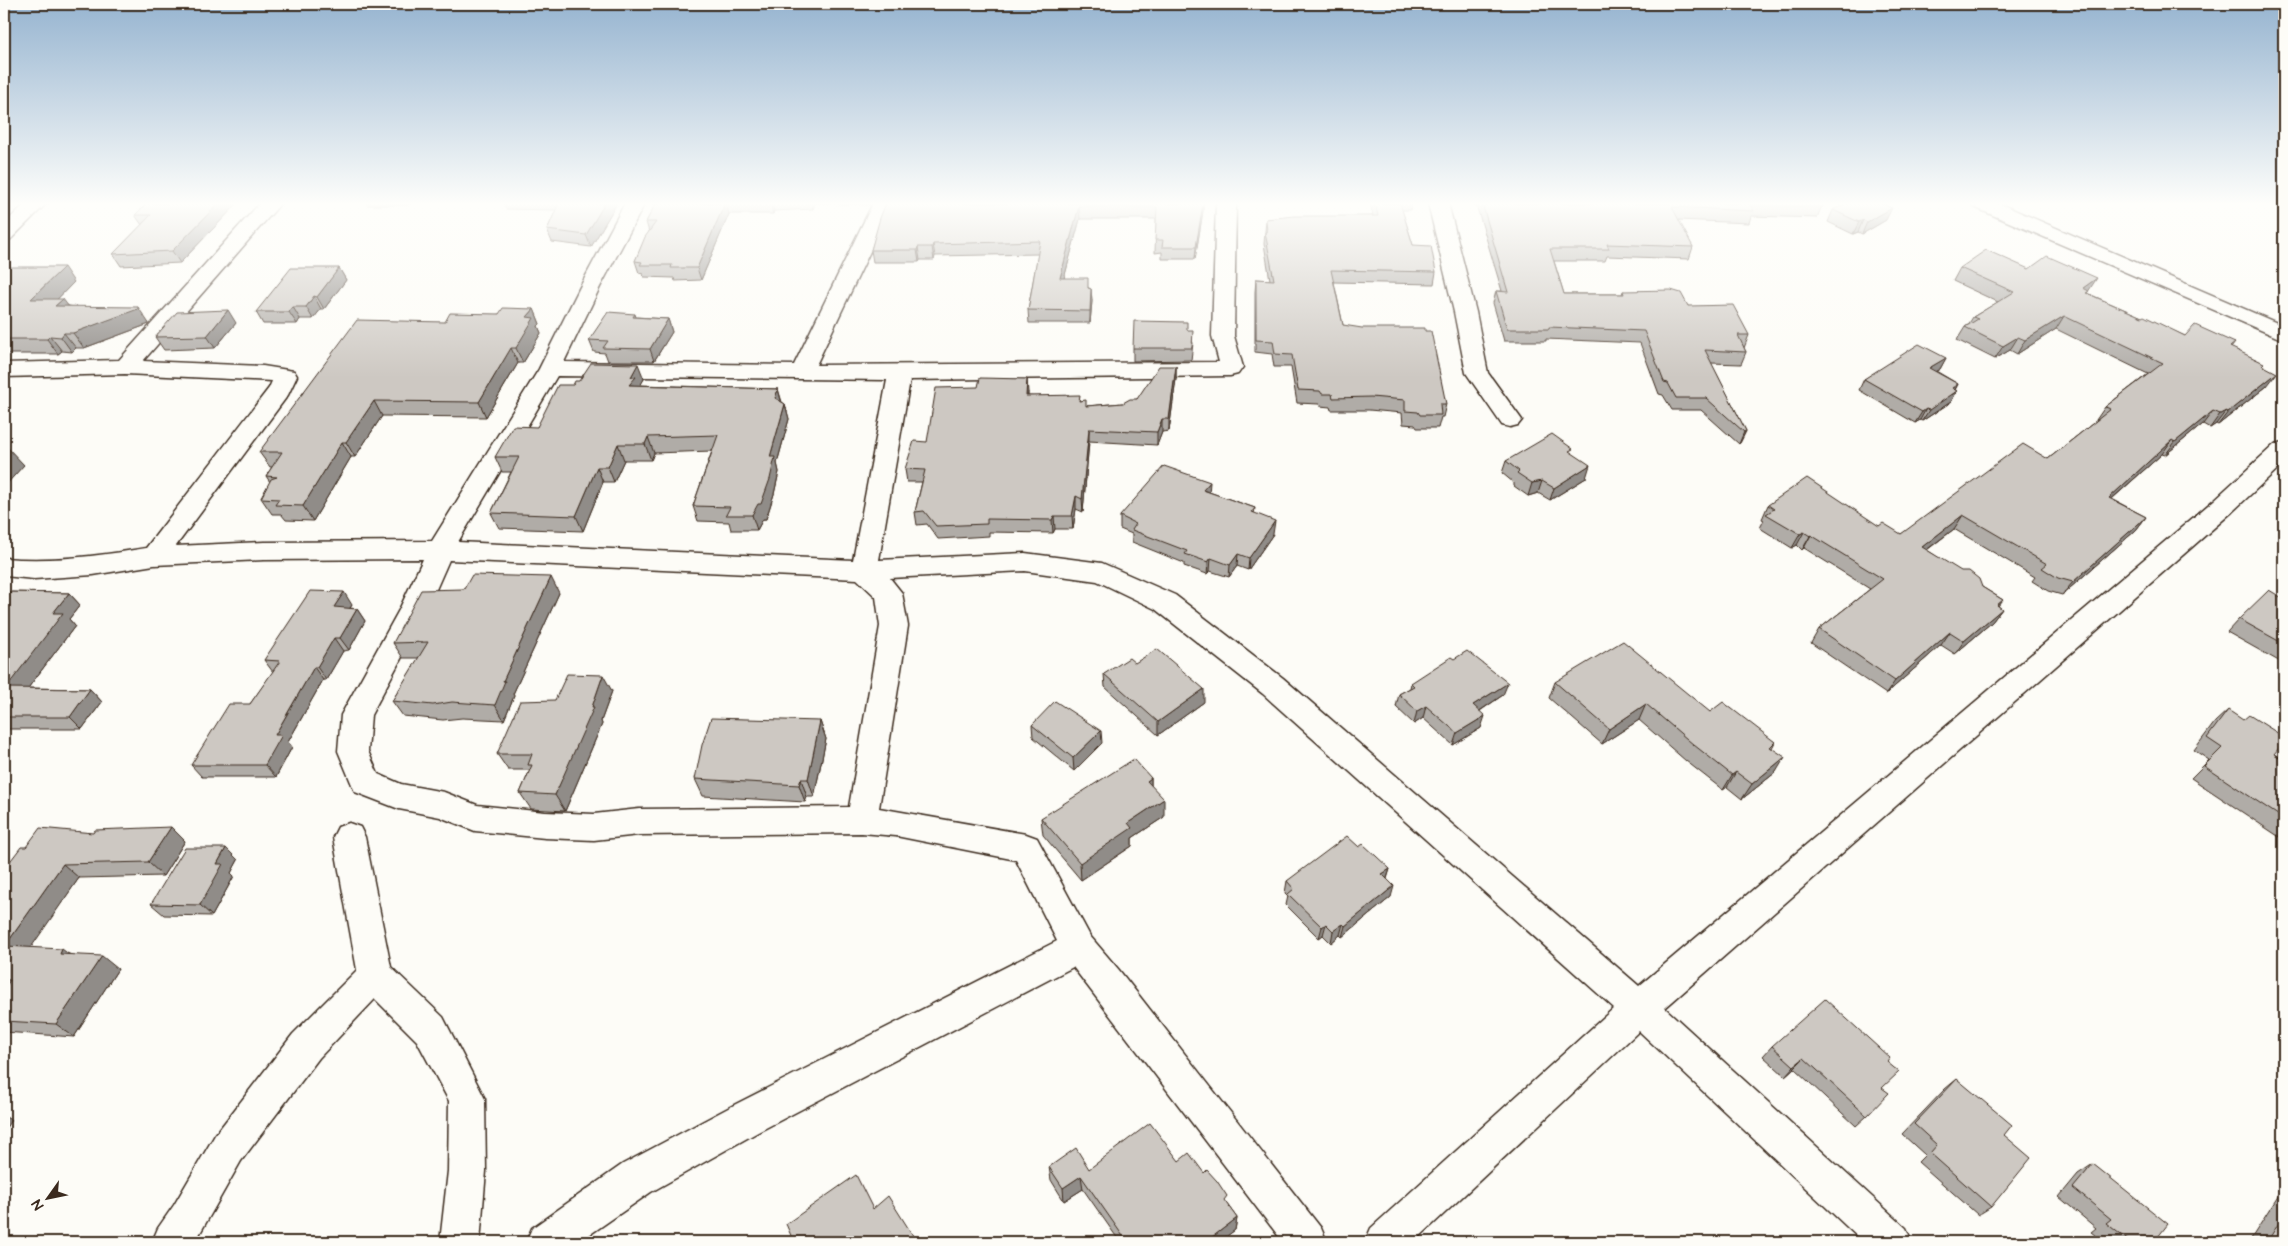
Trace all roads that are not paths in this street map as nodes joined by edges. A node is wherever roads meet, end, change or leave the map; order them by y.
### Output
1 (219, 261) edge
2 (603, 261) edge
3 (855, 261) edge
4 (1225, 261) edge
5 (1452, 261) edge
6 (2115, 261) edge
7 (2284, 334) edge
8 (125, 367) junction
9 (550, 369) junction
10 (4, 370) edge
11 (801, 373) junction
12 (900, 373) junction
13 (1510, 420) dead end
14 (2284, 450) edge
15 (440, 550) junction
16 (154, 556) junction
17 (4, 568) edge
18 (864, 570) junction
19 (862, 820) junction
20 (349, 837) dead end
21 (1078, 947) junction
22 (375, 975) junction
23 (1639, 1008) junction
24 (172, 1242) edge
25 (460, 1242) edge
26 (546, 1242) edge
27 (1307, 1242) edge
28 (1385, 1242) edge
29 (1892, 1242) edge

1 - 8 street
2 - 9 street
3 - 11 street
4 - 12 street
5 - 13 street
6 - 7 street
8 - 10 street
8 - 16 street
9 - 11 street
9 - 15 street
11 - 12 street
12 - 18 street
14 - 23 street
15 - 16 street
15 - 18 street
15 - 19 street
16 - 17 street
18 - 19 street
18 - 23 street
19 - 21 street
20 - 22 street
21 - 26 street
21 - 27 street
22 - 24 street
22 - 25 street
23 - 28 street
23 - 29 street

